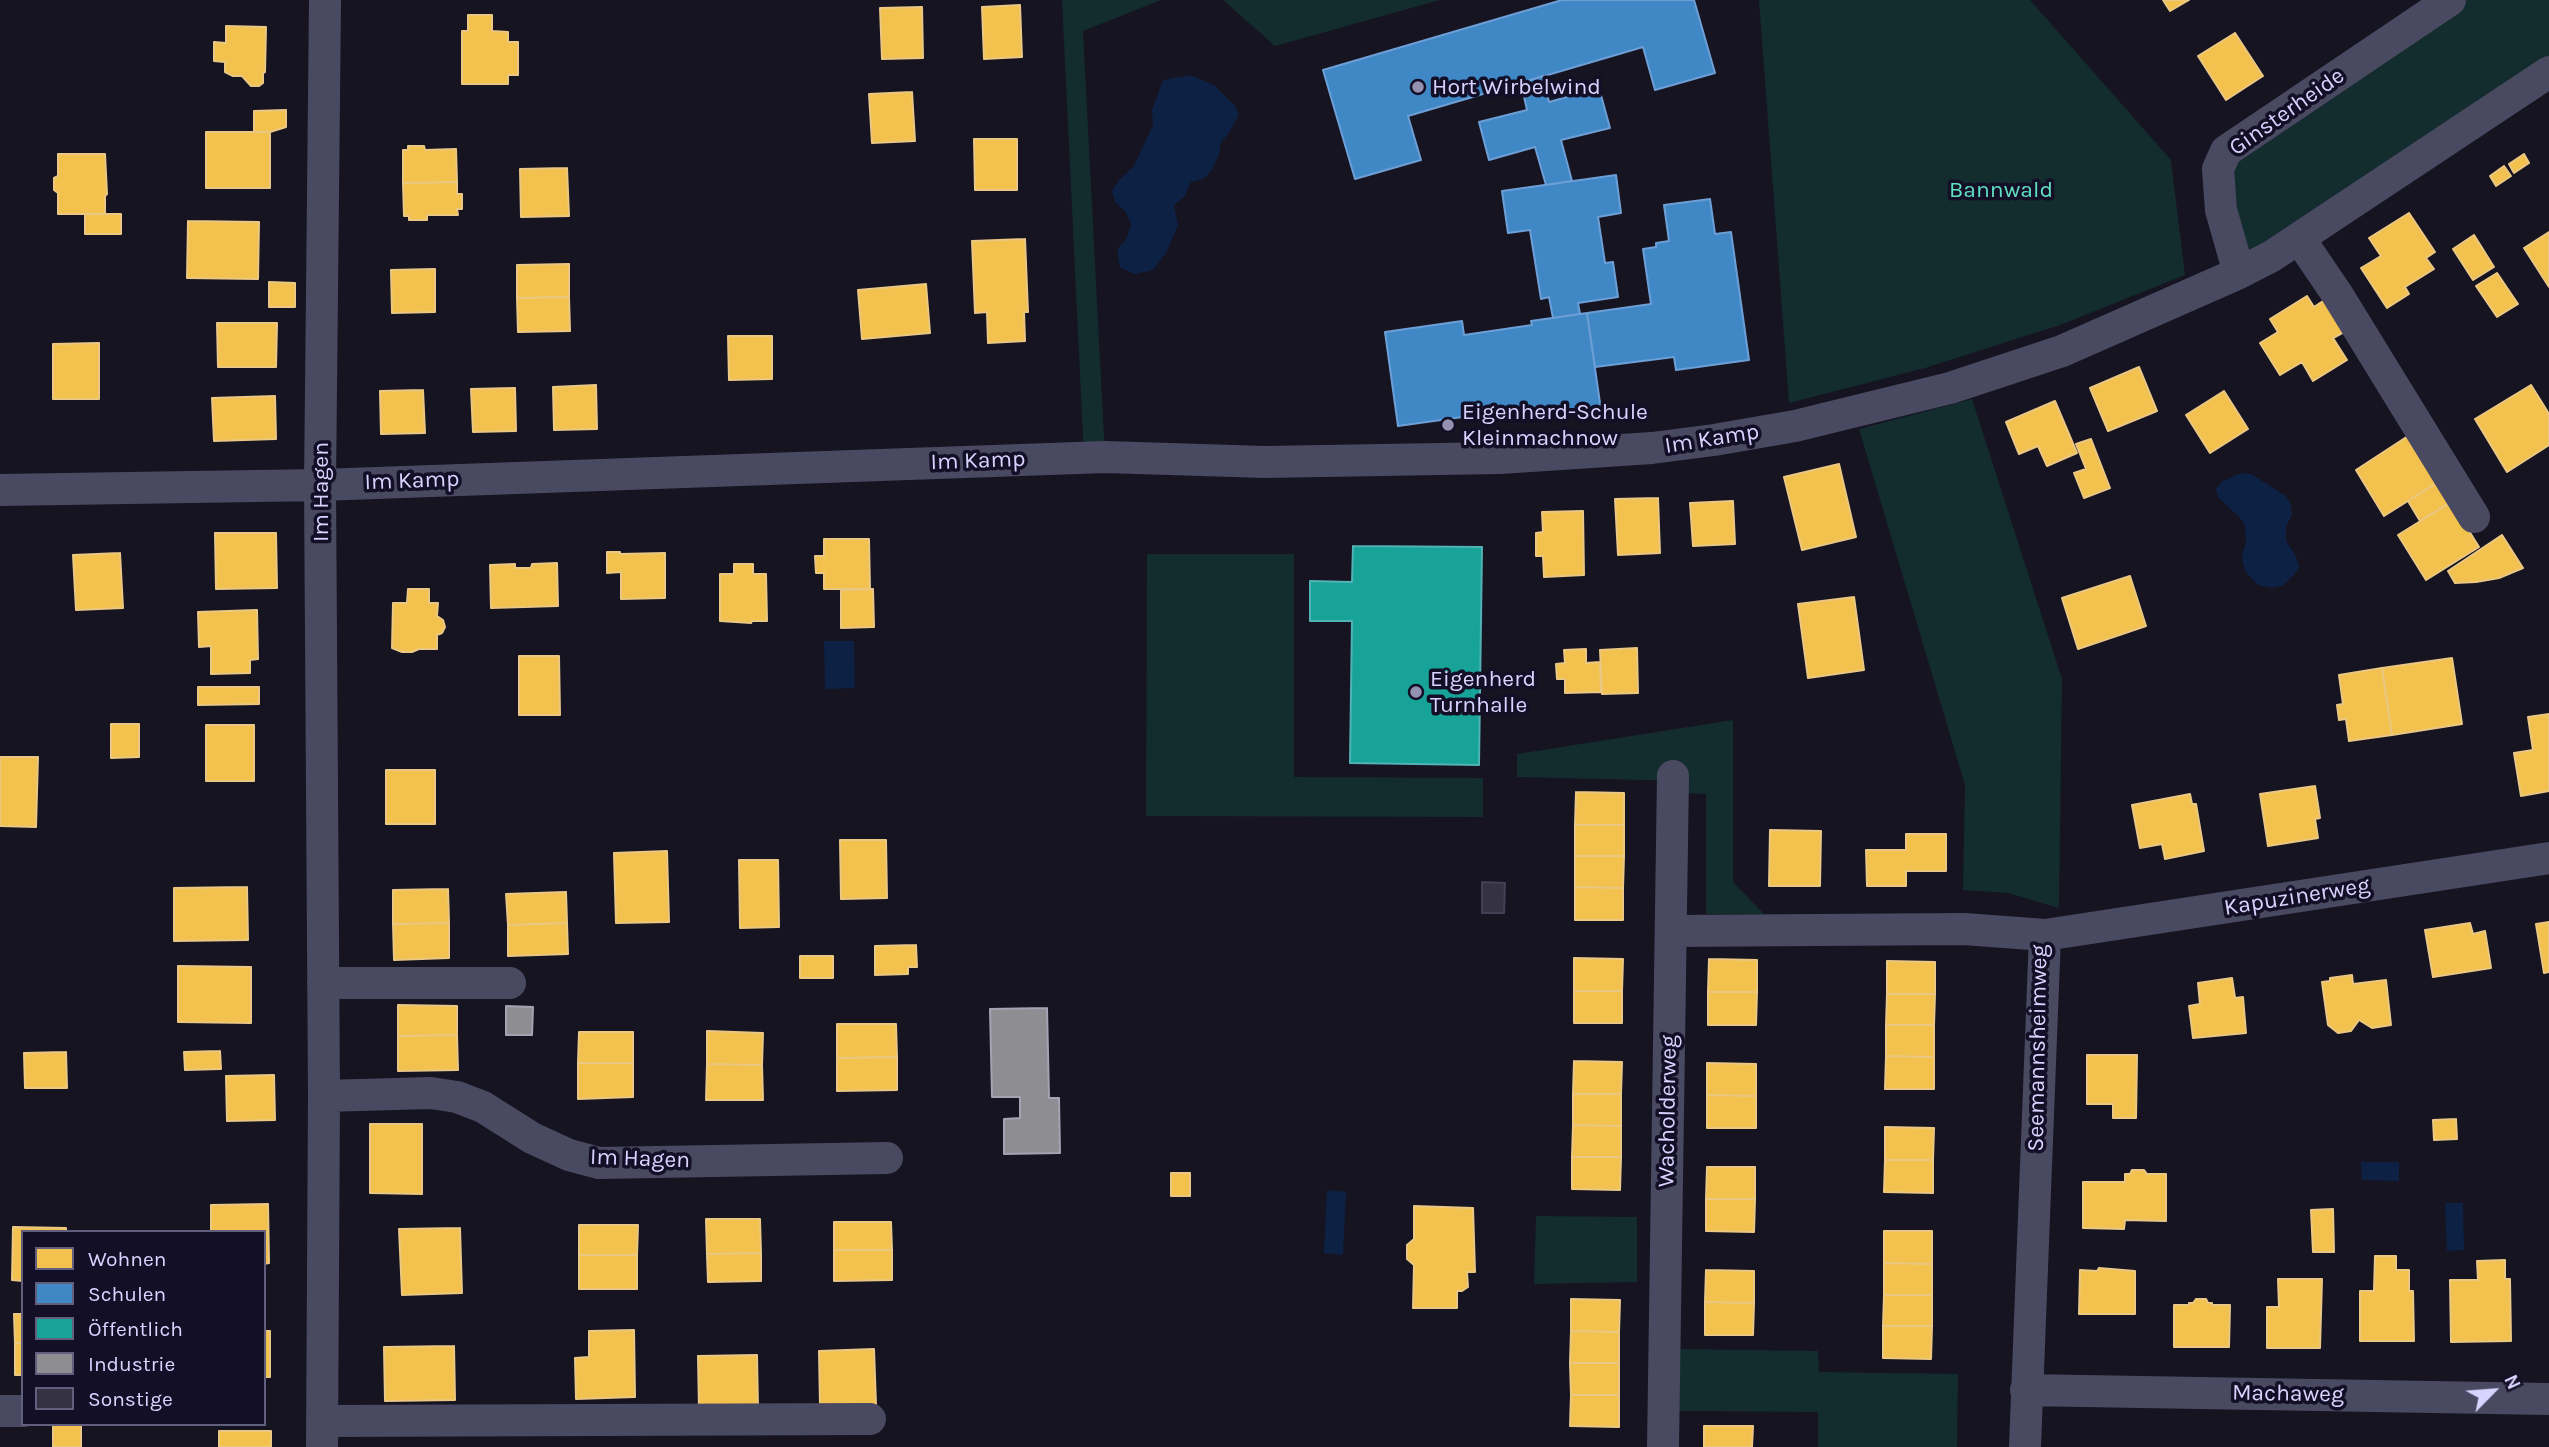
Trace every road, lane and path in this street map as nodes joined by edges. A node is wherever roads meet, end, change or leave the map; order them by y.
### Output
1 (325, 0) edge
2 (2450, 0) edge
3 (2549, 72) edge
4 (2299, 238) junction
5 (2239, 273) junction
6 (320, 485) junction
7 (0, 490) edge
8 (2474, 517) dead end
9 (1673, 776) dead end
10 (2549, 858) edge
11 (1671, 931) junction
12 (2045, 935) junction
13 (510, 983) dead end
14 (323, 984) junction
15 (324, 1096) junction
16 (887, 1158) dead end
17 (2026, 1390) junction
18 (2549, 1399) edge
19 (0, 1411) edge
20 (21, 1411) edge
21 (870, 1419) dead end
22 (322, 1434) edge
23 (1663, 1447) edge
24 (2025, 1447) edge

1 - 6 street, Im Hagen
2 - 5 street, Ginsterheide
3 - 4 street
4 - 5 street
4 - 8 street
5 - 6 street, Im Kamp
6 - 7 street, Im Kamp
6 - 14 street, Im Hagen
9 - 11 street, Wacholderweg
10 - 12 street, Kapuzinerweg
11 - 12 street, Seemannsheimweg
11 - 23 street, Wacholderweg
12 - 17 street, Seemannsheimweg
13 - 14 street
14 - 15 street, Im Hagen
15 - 16 street, Im Hagen
15 - 22 street, Im Hagen
17 - 18 street, Machaweg
17 - 24 street, Seemannsheimweg
19 - 20 street
21 - 22 street

